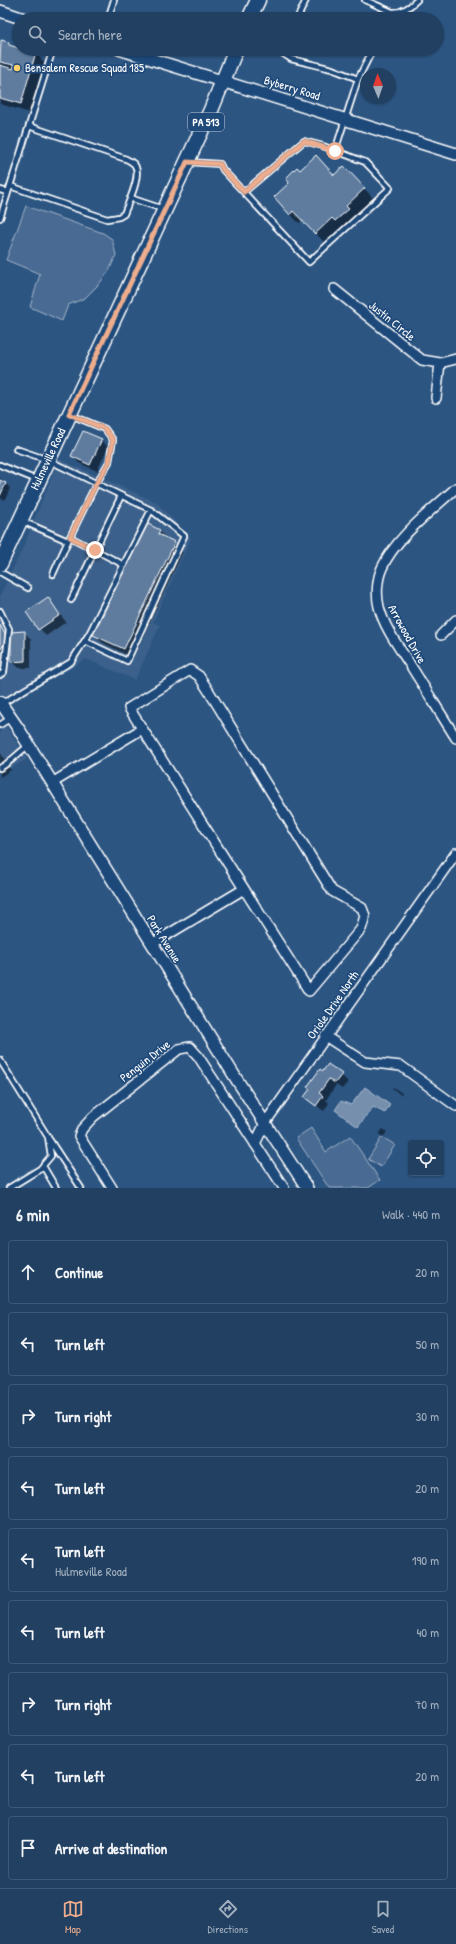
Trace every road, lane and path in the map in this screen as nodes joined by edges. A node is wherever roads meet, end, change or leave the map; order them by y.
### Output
1 (114, 0) edge
2 (258, 0) edge
3 (306, 0) edge
4 (365, 0) edge
5 (417, 0) edge
6 (0, 11) edge
7 (110, 12) edge
8 (252, 12) edge
9 (300, 12) edge
10 (392, 12) joint
11 (12, 15) edge
12 (51, 56) edge
13 (142, 56) edge
14 (233, 56) edge
15 (286, 56) edge
16 (370, 56) edge
17 (358, 79) junction
18 (223, 80) junction
19 (344, 118) junction
20 (29, 126) junction
21 (335, 151) junction
22 (456, 154) edge
23 (187, 162) junction
24 (10, 186) junction
25 (0, 190) edge
26 (8, 192) junction
27 (244, 192) junction
28 (130, 198) junction
29 (165, 209) junction
30 (0, 218) edge
31 (334, 289) dead end
32 (456, 359) edge
33 (440, 363) junction
34 (436, 398) dead end
35 (69, 414) junction
36 (16, 449) dead end
37 (48, 460) junction
38 (0, 465) edge
39 (38, 481) junction
40 (96, 484) junction
41 (455, 490) edge
42 (121, 496) junction
43 (151, 510) junction
44 (20, 520) junction
45 (69, 539) junction
46 (95, 550) junction
47 (1, 557) edge
48 (124, 565) junction
49 (0, 572) edge
50 (52, 574) dead end
51 (28, 588) dead end
52 (71, 600) dead end
53 (0, 611) edge
54 (4, 619) junction
55 (456, 620) edge
56 (0, 626) edge
57 (441, 634) dead end
58 (85, 640) junction
59 (0, 666) edge
60 (2, 674) edge
61 (1, 703) edge
62 (11, 718) junction
63 (0, 725) edge
64 (142, 729) junction
65 (456, 738) edge
66 (29, 746) junction
67 (0, 768) edge
68 (52, 783) junction
69 (456, 853) edge
70 (244, 889) junction
71 (152, 944) junction
72 (326, 1036) junction
73 (0, 1060) edge
74 (456, 1106) edge
75 (264, 1123) junction
76 (48, 1137) junction
77 (255, 1144) junction
78 (43, 1166) junction
79 (17, 1186) edge
80 (9, 1188) edge
81 (56, 1188) edge
82 (81, 1188) edge
83 (112, 1188) edge
84 (284, 1188) edge
85 (307, 1188) edge

1 - 7 lane
2 - 8 main road
3 - 9 lane
4 - 10 lane
5 - 10 lane
6 - 11 street
12 - 20 lane
13 - 18 street, Byberry Road
14 - 18 main road, Hulmeville Road / PA 513
15 - 17 lane
16 - 17 lane
17 - 19 lane
18 - 19 street, Byberry Road
18 - 23 main road, Hulmeville Road / PA 513
19 - 21 lane
19 - 22 street, Byberry Road
20 - 24 lane
20 - 28 lane
21 - 27 lane
21 - 27 lane
23 - 27 lane
23 - 29 main road, Hulmeville Road / PA 513
24 - 26 lane
24 - 28 lane
25 - 26 lane
26 - 30 lane
28 - 29 lane
29 - 35 main road, Hulmeville Road / PA 513
31 - 33 street, Justin Circle
32 - 33 street, Justin Circle
33 - 34 street
35 - 37 main road, Hulmeville Road / PA 513
35 - 40 lane
36 - 37 lane
37 - 39 main road, Hulmeville Road / PA 513
37 - 40 lane
38 - 39 lane
39 - 44 main road, Hulmeville Road / PA 513
40 - 42 lane
40 - 45 lane
41 - 65 street, Arrowood Drive
42 - 43 lane
42 - 46 lane
43 - 48 lane
43 - 58 lane
44 - 45 lane
44 - 47 main road, Hulmeville Road / PA 513
45 - 46 lane
45 - 50 lane
46 - 48 lane
46 - 52 lane
48 - 58 lane
49 - 51 lane
53 - 54 lane
54 - 56 lane
54 - 60 lane
55 - 57 street
58 - 61 lane
59 - 60 lane
61 - 62 street, Park Avenue
62 - 63 lane
62 - 66 street, Park Avenue
64 - 68 street
64 - 70 street
64 - 70 street
66 - 67 lane
66 - 68 street, Park Avenue
68 - 71 street, Park Avenue
69 - 72 street, Oriole Drive North
70 - 71 street
71 - 75 street, Park Avenue
72 - 74 street
72 - 75 street, Oriole Drive North
73 - 76 lane
75 - 77 street
75 - 85 street, Park Avenue
76 - 78 lane
76 - 82 lane
77 - 83 street, Penguin Drive
77 - 84 street
78 - 79 lane
78 - 81 lane
79 - 80 lane

